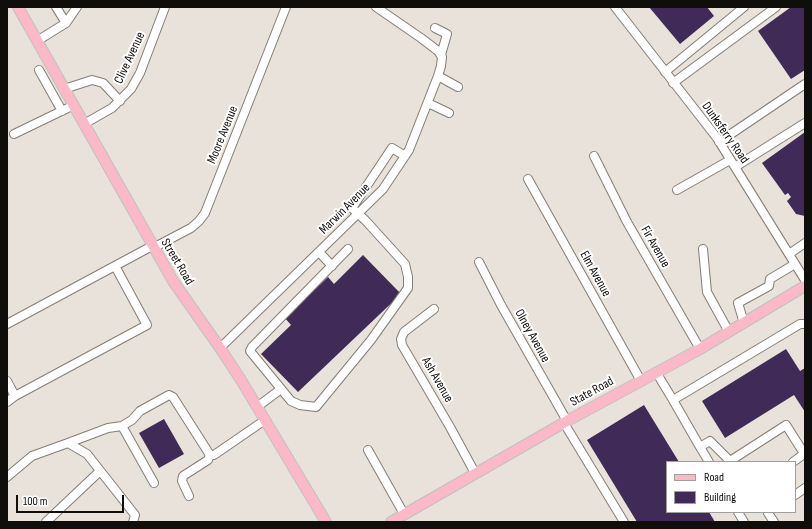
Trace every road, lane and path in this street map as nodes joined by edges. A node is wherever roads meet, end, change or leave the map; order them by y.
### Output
1 (18, 7) edge
2 (56, 7) edge
3 (77, 7) edge
4 (165, 7) edge
5 (286, 7) edge
6 (376, 7) edge
7 (615, 7) edge
8 (744, 7) edge
9 (776, 7) edge
10 (387, 10) edge
11 (66, 23) junction
12 (435, 28) dead end
13 (37, 41) junction
14 (441, 56) junction
15 (39, 70) dead end
16 (665, 72) junction
17 (438, 76) junction
18 (673, 83) junction
19 (805, 84) edge
20 (458, 87) dead end
21 (64, 89) junction
22 (120, 101) junction
23 (428, 103) junction
24 (74, 105) junction
25 (62, 111) junction
26 (449, 113) dead end
27 (805, 123) edge
28 (84, 124) junction
29 (14, 134) dead end
30 (719, 142) junction
31 (405, 156) junction
32 (594, 156) dead end
33 (733, 163) junction
34 (528, 179) dead end
35 (677, 190) dead end
36 (358, 213) junction
37 (805, 243) edge
38 (152, 247) junction
39 (348, 249) dead end
40 (703, 249) dead end
41 (319, 252) junction
42 (789, 254) junction
43 (479, 262) dead end
44 (795, 264) junction
45 (116, 266) junction
46 (332, 266) junction
47 (805, 280) edge
48 (805, 286) edge
49 (434, 309) dead end
50 (744, 323) junction
51 (7, 324) edge
52 (805, 324) edge
53 (729, 332) junction
54 (220, 348) junction
55 (700, 349) junction
56 (656, 372) junction
57 (7, 381) edge
58 (640, 381) junction
59 (281, 389) junction
60 (15, 396) junction
61 (673, 400) junction
62 (7, 402) edge
63 (257, 407) junction
64 (265, 420) junction
65 (565, 422) junction
66 (122, 426) junction
67 (68, 444) junction
68 (700, 447) junction
69 (368, 450) dead end
70 (210, 455) junction
71 (805, 455) edge
72 (708, 461) edge
73 (730, 461) edge
74 (795, 461) edge
75 (100, 471) junction
76 (475, 473) junction
77 (7, 477) edge
78 (154, 484) dead end
79 (805, 488) edge
80 (796, 494) edge
81 (189, 496) dead end
82 (739, 513) edge
83 (768, 513) edge
84 (404, 514) junction
85 (46, 522) edge
86 (133, 522) edge
87 (326, 522) edge
88 (391, 522) edge
89 (624, 522) edge
90 (744, 522) edge
91 (774, 522) edge

1 - 13 main road, Street Road
2 - 11 street
3 - 11 street
4 - 22 street, Clive Avenue
5 - 38 street, Moore Avenue
6 - 10 street
7 - 16 street, Dunksferry Road
8 - 16 street
9 - 18 street
10 - 14 street
11 - 13 street
12 - 14 street, Marwin Avenue
13 - 21 main road, Street Road
14 - 17 street, Marwin Avenue
15 - 25 street
16 - 18 street, Dunksferry Road
17 - 20 street
17 - 23 street, Marwin Avenue
18 - 30 street, Dunksferry Road
19 - 30 street
21 - 22 street
21 - 24 main road, Street Road
22 - 28 street, Clive Avenue
23 - 26 street
23 - 31 street, Marwin Avenue
24 - 25 street
24 - 28 main road, Street Road
25 - 29 street
27 - 33 street
28 - 38 main road, Street Road
30 - 33 street, Dunksferry Road
31 - 36 street, Marwin Avenue
31 - 36 street
32 - 55 street, Fir Avenue
33 - 35 street
33 - 42 street, Dunksferry Road
34 - 58 street, Elm Avenue
36 - 41 street, Marwin Avenue
36 - 59 street
37 - 42 street
38 - 45 street, Moore Avenue
38 - 54 main road, Street Road
39 - 46 street
40 - 53 street
41 - 46 street
41 - 54 street, Marwin Avenue
42 - 44 street, Dunksferry Road
43 - 65 street, Olney Avenue
44 - 47 street, Dunksferry Road
44 - 50 street
45 - 51 street, Moore Avenue
45 - 60 street
46 - 59 street
48 - 50 main road, State Road
49 - 76 street, Ash Avenue
50 - 53 main road, State Road
52 - 61 street
53 - 55 main road, State Road
54 - 63 main road, Street Road
55 - 56 main road, State Road
56 - 58 main road, State Road
56 - 61 street
57 - 60 street
58 - 65 main road, State Road
59 - 63 street
60 - 62 street
61 - 68 street
63 - 64 main road, Street Road
64 - 70 street
64 - 87 main road, Street Road
65 - 76 main road, State Road
65 - 89 street, Olney Avenue
66 - 67 street
66 - 70 street
66 - 78 street
67 - 75 street
67 - 77 street
68 - 72 street
68 - 73 street
69 - 84 street
70 - 81 street
71 - 73 street
71 - 74 street
75 - 85 street
75 - 86 street
76 - 84 main road, State Road
79 - 80 street
82 - 90 street
83 - 91 street
84 - 88 main road, State Road

